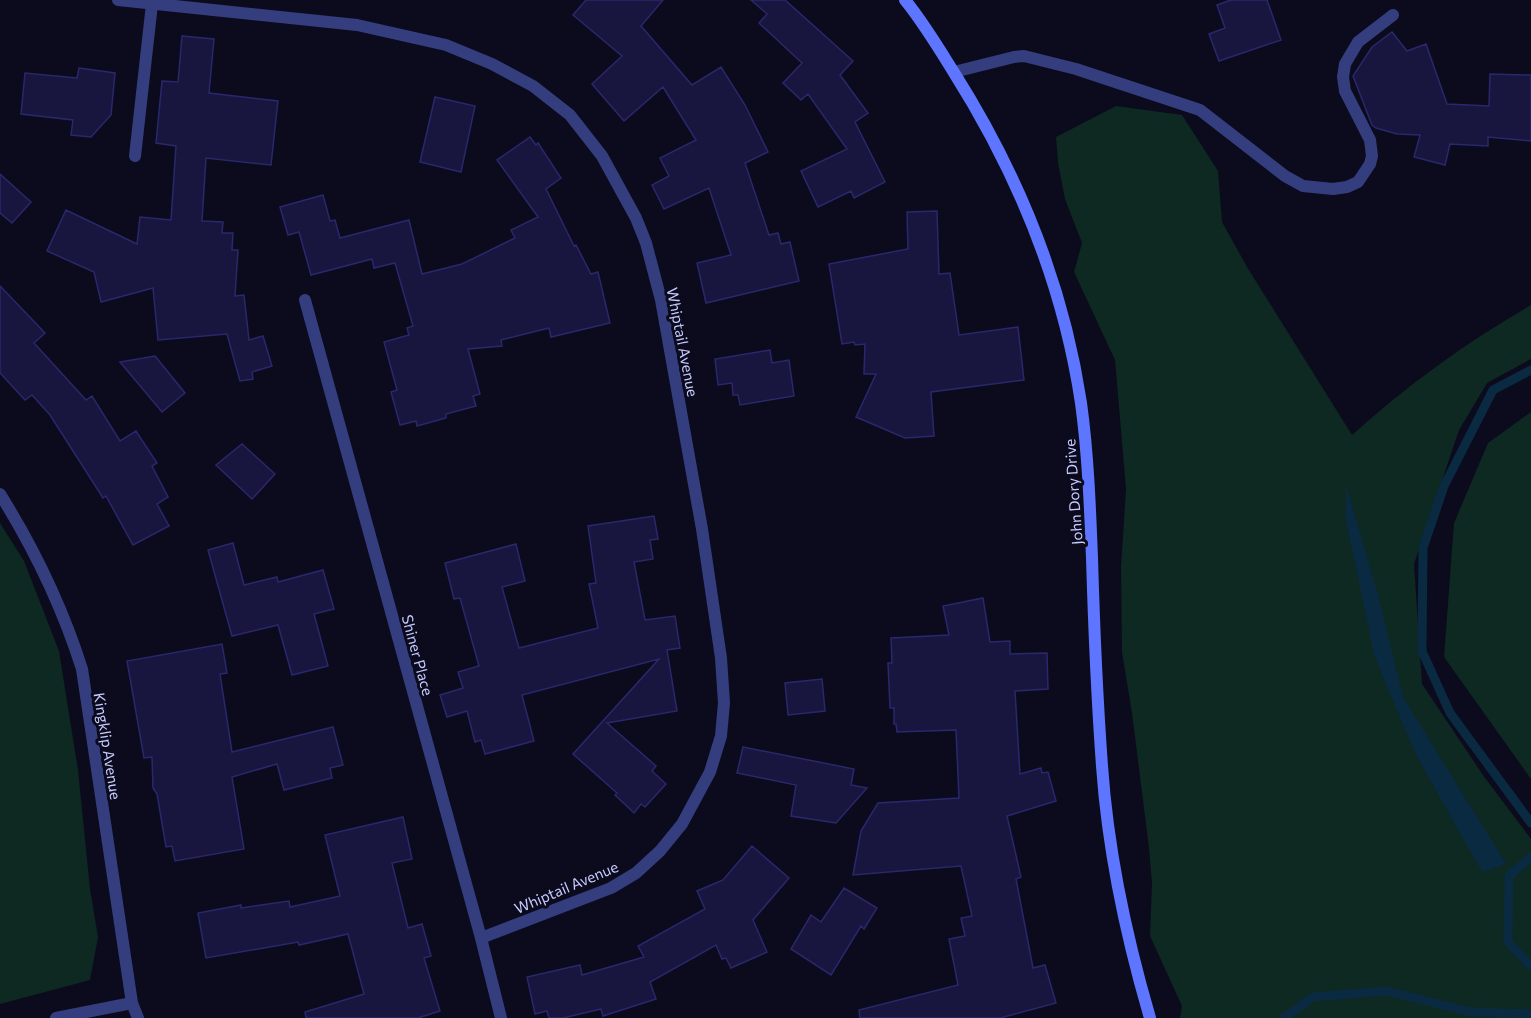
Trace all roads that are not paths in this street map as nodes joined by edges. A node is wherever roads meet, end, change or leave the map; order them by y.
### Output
1 (118, 0) edge
2 (905, 0) edge
3 (152, 4) junction
4 (1393, 15) dead end
5 (954, 72) junction
6 (135, 156) dead end
7 (305, 300) dead end
8 (0, 494) edge
9 (481, 938) junction
10 (132, 1003) junction
11 (56, 1018) edge
12 (138, 1018) edge
13 (501, 1018) edge
14 (1150, 1018) edge

1 - 3 street, Whiptail Avenue
2 - 5 street, John Dory Drive
3 - 6 street
3 - 9 street, Whiptail Avenue
4 - 5 street
5 - 14 street, John Dory Drive
7 - 9 street, Shiner Place
8 - 10 street, Kingklip Avenue
9 - 13 street, Shiner Place
10 - 11 street
10 - 12 street, Kingklip Avenue

